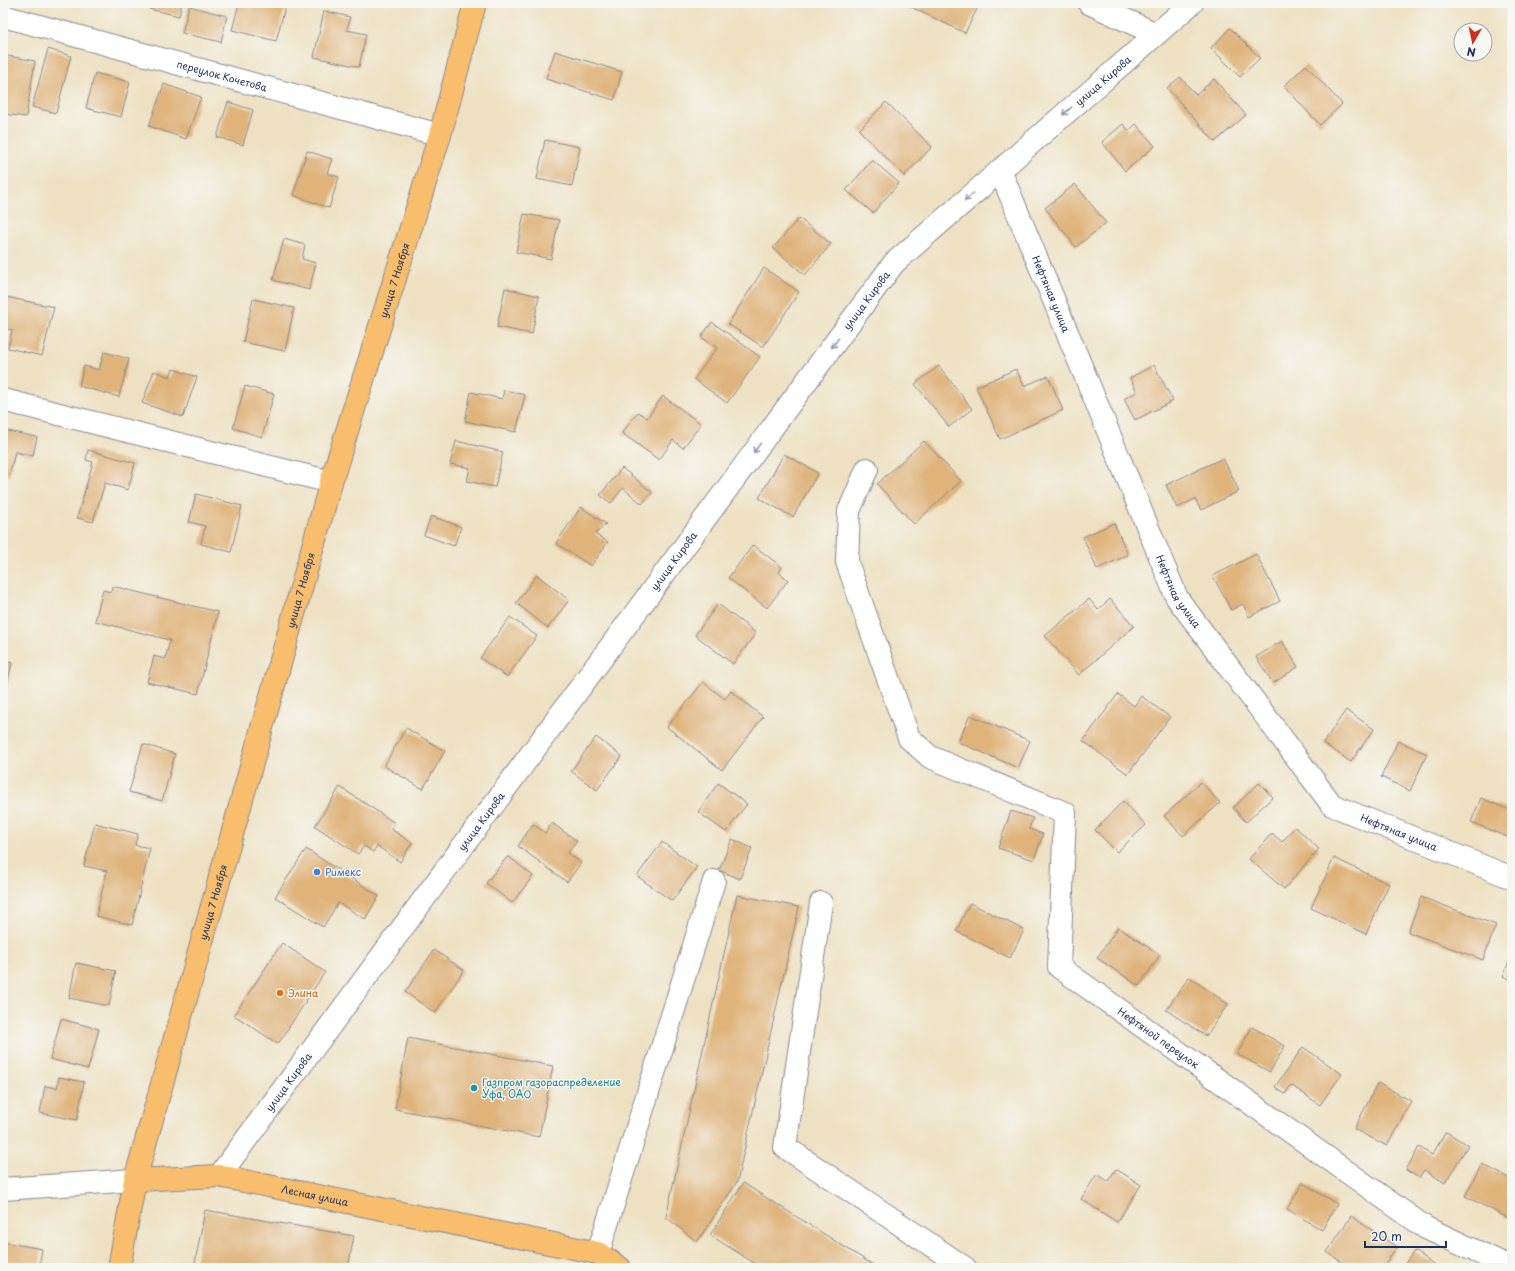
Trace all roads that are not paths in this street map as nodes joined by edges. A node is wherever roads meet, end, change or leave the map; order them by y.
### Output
1 (475, 3) edge
2 (1089, 3) edge
3 (1192, 3) edge
4 (3, 16) edge
5 (1156, 34) junction
6 (440, 135) junction
7 (1000, 170) junction
8 (3, 400) edge
9 (867, 469) dead end
10 (331, 482) junction
11 (1512, 878) edge
12 (714, 881) dead end
13 (821, 903) dead end
14 (219, 1176) junction
15 (135, 1180) junction
16 (3, 1189) edge
17 (598, 1253) junction
18 (119, 1268) edge
19 (620, 1268) edge
20 (965, 1268) edge
21 (1512, 1268) edge

1 - 6 main road, улица 7 Ноября
2 - 5 street
3 - 5 street, улица Кирова
4 - 6 street, переулок Кочетова
5 -> 7 street, улица Кирова
6 - 10 main road, улица 7 Ноября
7 - 11 street, Нефтяная улица
7 -> 14 street, улица Кирова
8 - 10 street
9 - 21 street, Нефтяной переулок
10 - 15 main road, улица 7 Ноября
12 - 17 street
13 - 20 street
14 - 15 main road, Лесная улица
14 - 17 main road, Лесная улица
15 - 16 street, Лесная улица
15 - 18 main road, улица 7 Ноября
17 - 19 main road, Лесная улица

